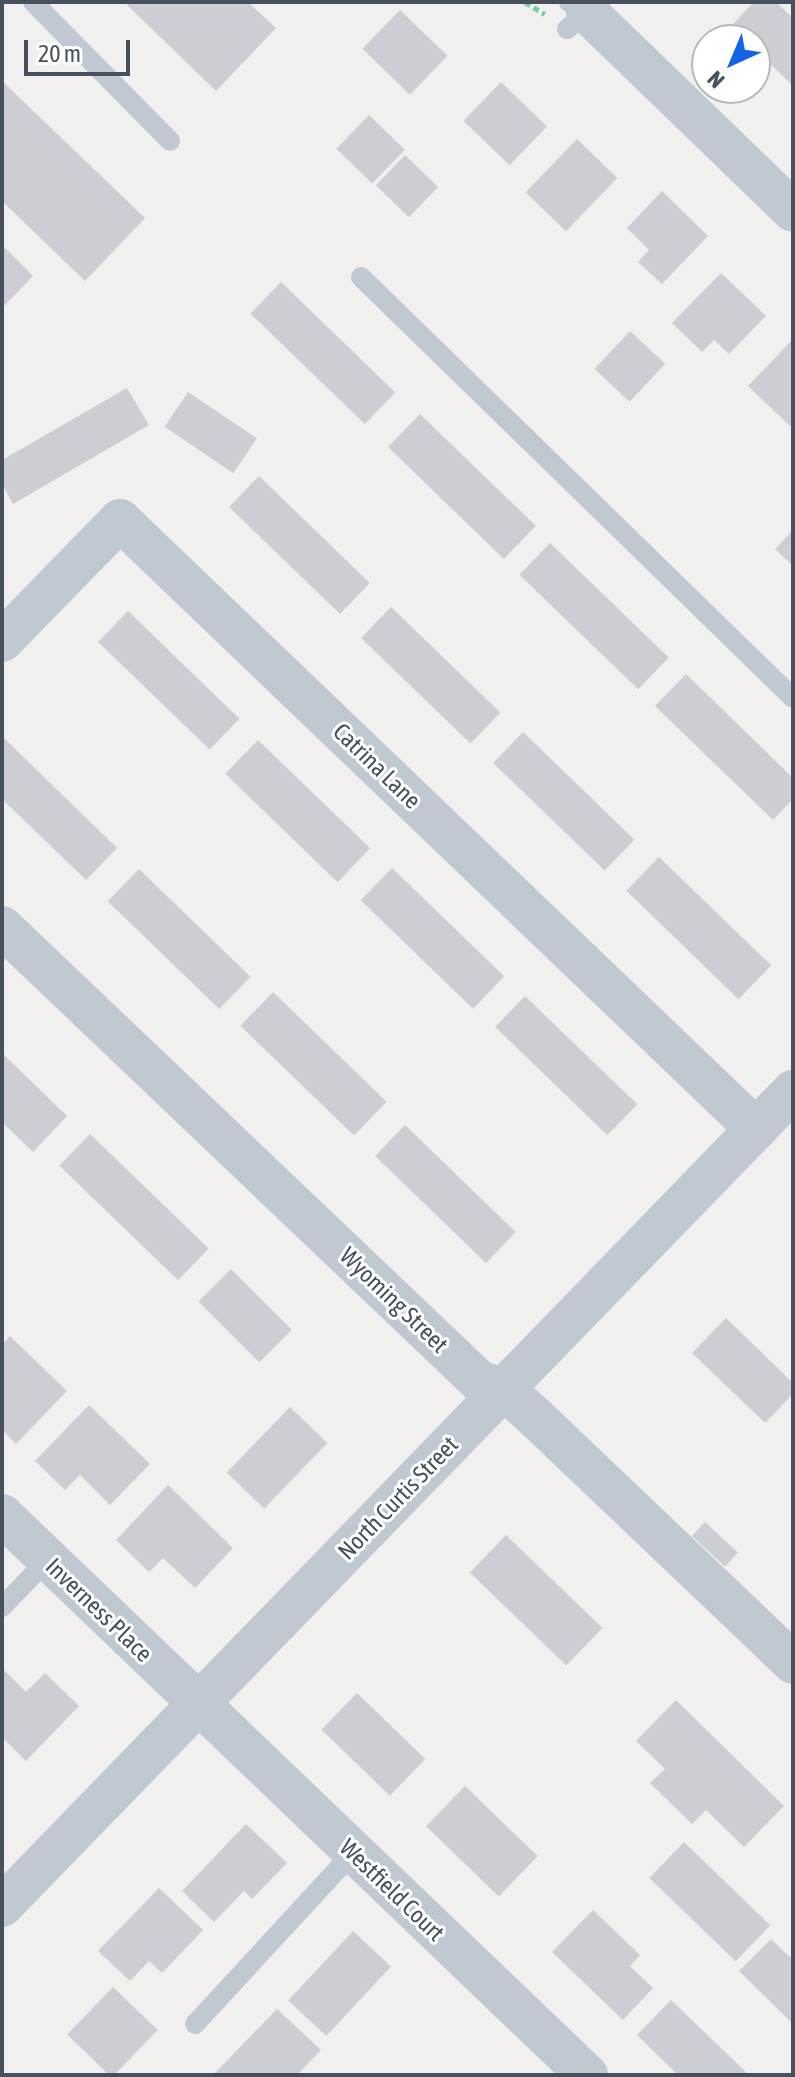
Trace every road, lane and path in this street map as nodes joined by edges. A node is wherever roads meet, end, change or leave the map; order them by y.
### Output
1 (33, 2) edge
2 (574, 14) edge
3 (170, 141) dead end
4 (793, 211) edge
5 (361, 277) dead end
6 (2, 641) edge
7 (793, 698) edge
8 (2, 927) edge
9 (793, 1091) edge
10 (756, 1129) junction
11 (504, 1389) junction
12 (2, 1515) edge
13 (48, 1559) junction
14 (2, 1607) edge
15 (793, 1663) edge
16 (198, 1704) junction
17 (353, 1853) junction
18 (2, 1906) edge
19 (195, 2024) dead end
20 (587, 2075) edge

1 - 3 lane
2 - 4 street
5 - 7 lane
6 - 10 street, Catrina Lane
8 - 11 street, Wyoming Street
9 - 10 street, North Curtis Street
10 - 11 street, North Curtis Street
11 - 15 street, Wyoming Street
11 - 16 street, North Curtis Street
12 - 13 street, Inverness Place
13 - 14 lane
13 - 16 street, Inverness Place
16 - 17 street, Westfield Court
16 - 18 street, North Curtis Street
17 - 19 lane
17 - 20 street, Westfield Court

